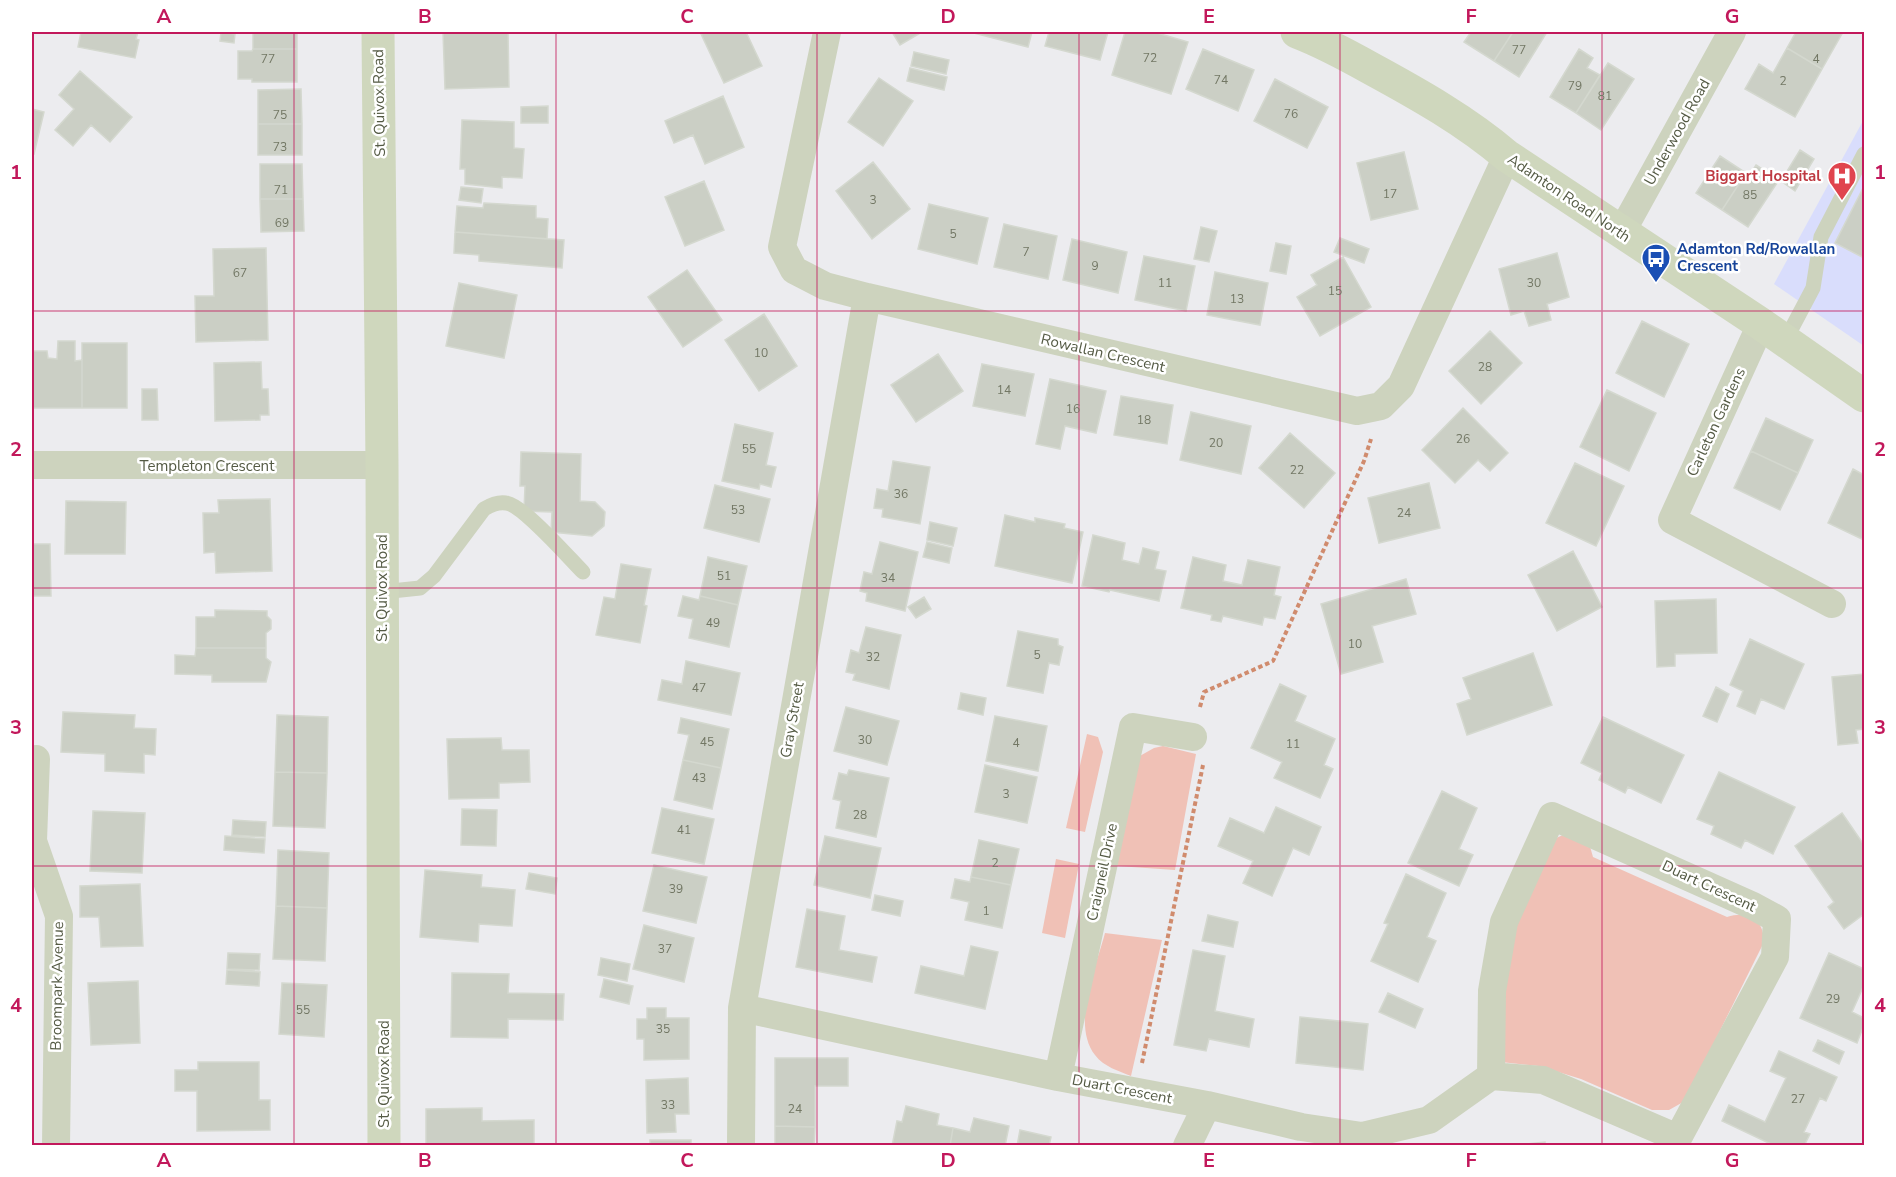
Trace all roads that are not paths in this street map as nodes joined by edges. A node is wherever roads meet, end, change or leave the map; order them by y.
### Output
1 (378, 32) edge
2 (827, 32) edge
3 (1298, 32) edge
4 (1732, 32) edge
5 (1864, 154) edge
6 (1507, 156) junction
7 (1621, 233) junction
8 (867, 297) junction
9 (1773, 333) junction
10 (1864, 396) edge
11 (32, 465) edge
12 (382, 465) junction
13 (583, 572) dead end
14 (382, 592) junction
15 (1832, 604) dead end
16 (1193, 737) road end
17 (36, 759) dead end
18 (32, 842) edge
19 (742, 1008) junction
20 (1491, 1076) junction
21 (1058, 1077) junction
22 (1207, 1105) junction
23 (32, 1108) edge
24 (56, 1140) edge
25 (384, 1146) edge
26 (741, 1146) edge
27 (1187, 1146) edge

1 - 12 street, St. Quivox Road
2 - 8 street, Rowallan Crescent
3 - 6 street, Adamton Road North
4 - 7 street, Underwood Road
5 - 9 lane
6 - 7 street, Adamton Road North
6 - 8 street, Rowallan Crescent
7 - 9 street, Adamton Road North
8 - 19 street, Gray Street
9 - 10 street, Adamton Road North
9 - 15 street, Carleton Gardens
11 - 12 street, Templeton Crescent
12 - 14 street, St. Quivox Road
13 - 14 lane
14 - 25 street, St. Quivox Road
16 - 21 street, Craigneil Drive
17 - 18 street, Broompark Avenue
18 - 24 street, Broompark Avenue
19 - 21 street, Duart Crescent
19 - 26 street, Gray Street
20 - 20 street, Duart Crescent
20 - 22 street, Duart Crescent
21 - 22 street, Duart Crescent
22 - 27 street
23 - 24 street

